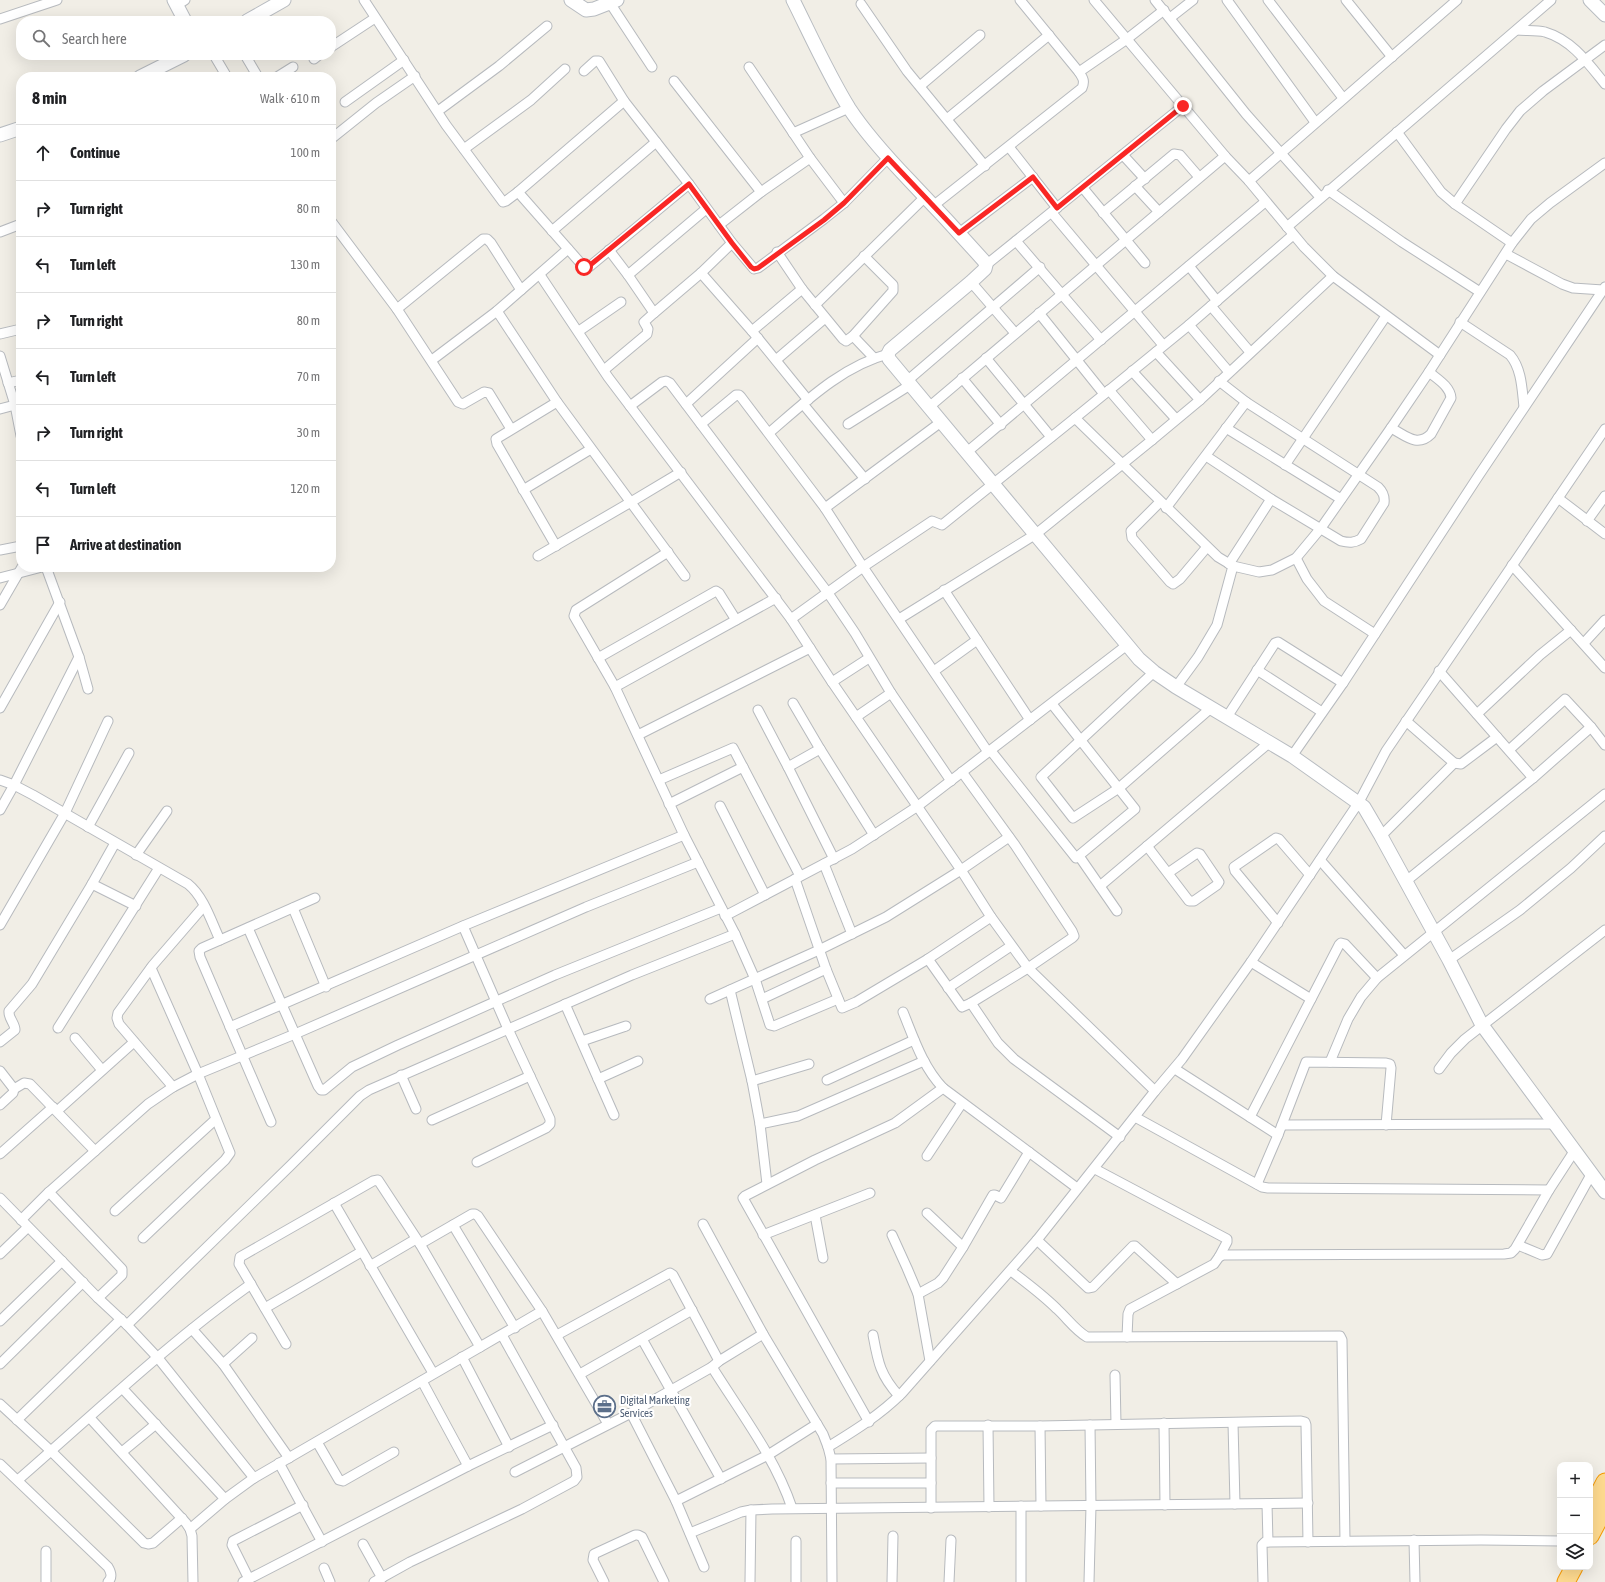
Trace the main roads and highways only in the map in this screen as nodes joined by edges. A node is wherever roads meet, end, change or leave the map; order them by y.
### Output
1 (1605, 1482) edge
2 (1593, 1505) edge
3 (1605, 1508) edge
4 (1591, 1534) edge
5 (1561, 1570) edge
6 (1572, 1570) edge
7 (1555, 1582) edge
8 (1566, 1582) edge

1 - 2 highway
3 - 4 highway
5 - 7 highway
6 - 8 highway

